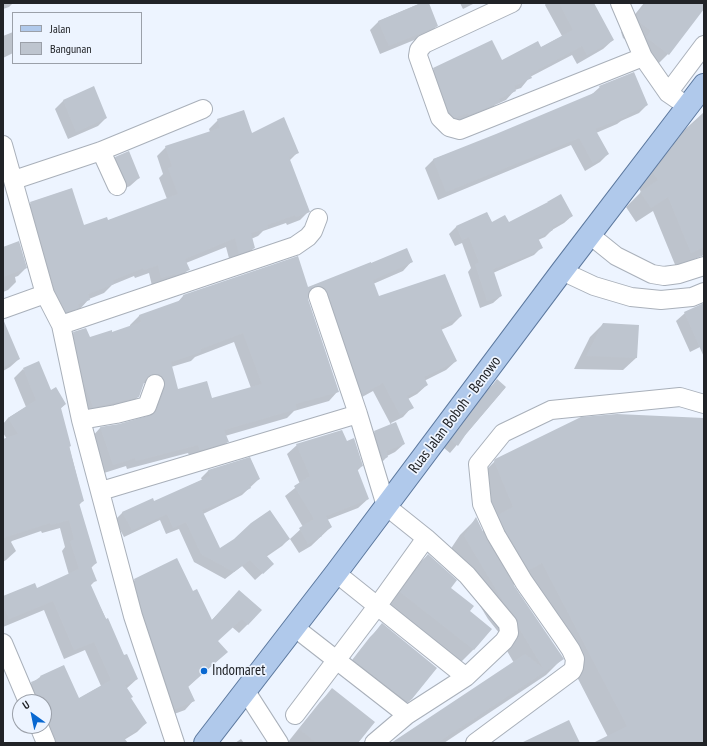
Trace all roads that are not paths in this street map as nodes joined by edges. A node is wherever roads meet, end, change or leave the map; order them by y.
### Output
1 (512, 3) edge
2 (620, 3) edge
3 (704, 45) edge
4 (643, 57) junction
5 (704, 85) edge
6 (668, 92) junction
7 (687, 106) junction
8 (203, 109) dead end
9 (3, 149) edge
10 (101, 151) junction
11 (14, 180) junction
12 (117, 186) dead end
13 (318, 218) dead end
14 (590, 235) junction
15 (704, 266) edge
16 (562, 271) junction
17 (664, 276) junction
18 (704, 292) edge
19 (45, 294) junction
20 (318, 296) dead end
21 (661, 300) junction
22 (3, 309) edge
23 (61, 325) junction
24 (155, 384) dead end
25 (704, 404) edge
26 (358, 414) junction
27 (81, 420) junction
28 (101, 491) junction
29 (386, 506) junction
30 (426, 538) junction
31 (336, 573) junction
32 (378, 605) junction
33 (294, 627) junction
34 (3, 643) edge
35 (337, 659) junction
36 (466, 676) junction
37 (245, 690) junction
38 (25, 694) edge
39 (294, 715) dead end
40 (407, 715) junction
41 (175, 743) edge
42 (205, 743) edge
43 (279, 743) edge
44 (374, 743) edge
45 (475, 743) edge

1 - 4 street
2 - 4 street
3 - 6 street
4 - 6 street
5 - 7 main road, Ruas Jalan Boboh - Benowo
6 - 7 street
7 - 14 main road, Ruas Jalan Boboh - Benowo
8 - 10 street
9 - 11 street
10 - 11 street
10 - 12 street
11 - 19 street
13 - 23 street
14 - 16 main road, Ruas Jalan Boboh - Benowo
14 - 17 street
15 - 17 street
16 - 21 street
16 - 29 main road, Ruas Jalan Boboh - Benowo
17 - 21 street
18 - 21 street
19 - 22 street
19 - 23 street
20 - 26 street
23 - 27 street
24 - 27 street
25 - 45 street
26 - 28 street
26 - 29 street
27 - 28 street
28 - 41 street
29 - 30 street
29 - 31 main road, Ruas Jalan Boboh - Benowo
30 - 32 street
30 - 36 street
31 - 32 street
31 - 33 main road, Ruas Jalan Boboh - Benowo
32 - 35 street
32 - 36 street
33 - 35 street
33 - 37 main road, Ruas Jalan Boboh - Benowo
34 - 38 street
35 - 39 street
35 - 40 street
36 - 40 street
37 - 42 main road, Ruas Jalan Boboh - Benowo
37 - 43 street
40 - 44 street

